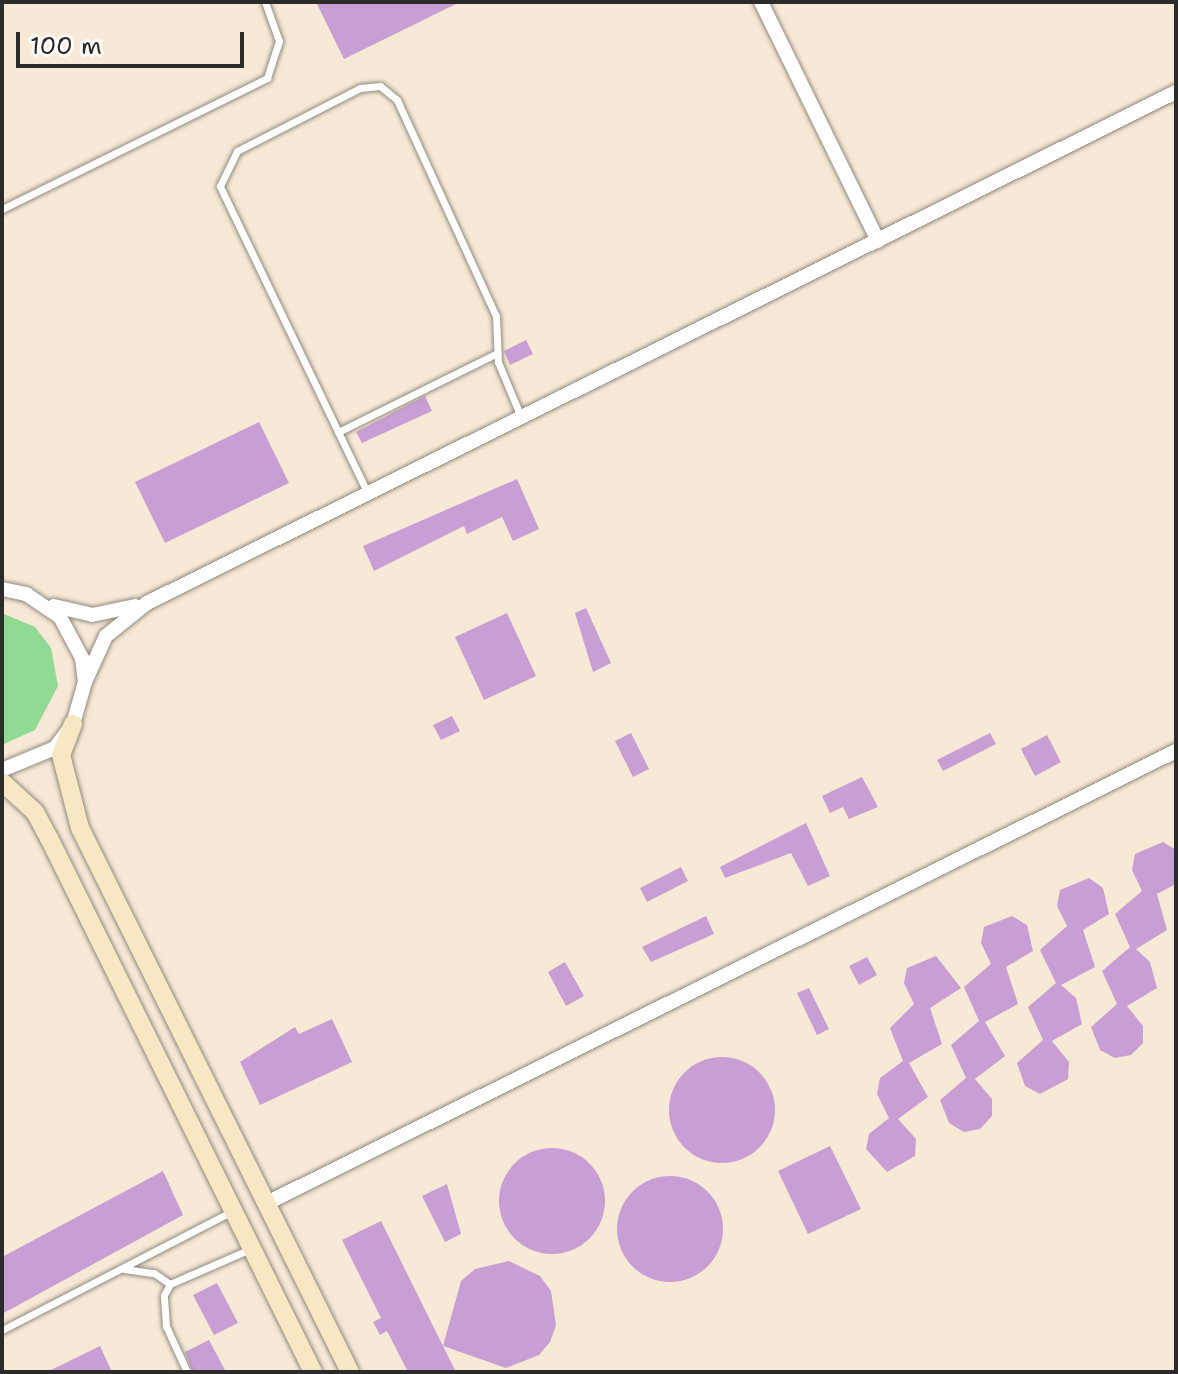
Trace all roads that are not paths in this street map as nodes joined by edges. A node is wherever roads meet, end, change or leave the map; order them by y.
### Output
1 (265, 2) edge
2 (761, 2) edge
3 (1176, 92) edge
4 (2, 209) edge
5 (878, 241) junction
6 (497, 353) junction
7 (522, 419) junction
8 (338, 432) junction
9 (368, 494) junction
10 (4, 588) edge
11 (42, 602) junction
12 (147, 603) junction
13 (85, 682) junction
14 (73, 724) junction
15 (1176, 751) edge
16 (2, 770) edge
17 (2, 782) edge
18 (267, 1203) junction
19 (233, 1211) junction
20 (252, 1248) junction
21 (115, 1272) junction
22 (170, 1284) junction
23 (2, 1330) edge
24 (187, 1372) edge
25 (313, 1372) edge
26 (350, 1372) edge

1 - 4 lane
2 - 5 street
3 - 5 street
5 - 7 street
6 - 7 lane
6 - 8 lane
6 - 8 lane
7 - 9 street
8 - 9 lane
9 - 12 street
10 - 11 street
11 - 12 street
11 - 13 street
12 - 13 street
13 - 14 street
14 - 16 street
14 - 18 street
15 - 18 street
17 - 19 street
18 - 26 street
19 - 20 street
19 - 21 lane
20 - 22 lane
20 - 25 street
21 - 22 lane
21 - 23 lane
22 - 24 lane

